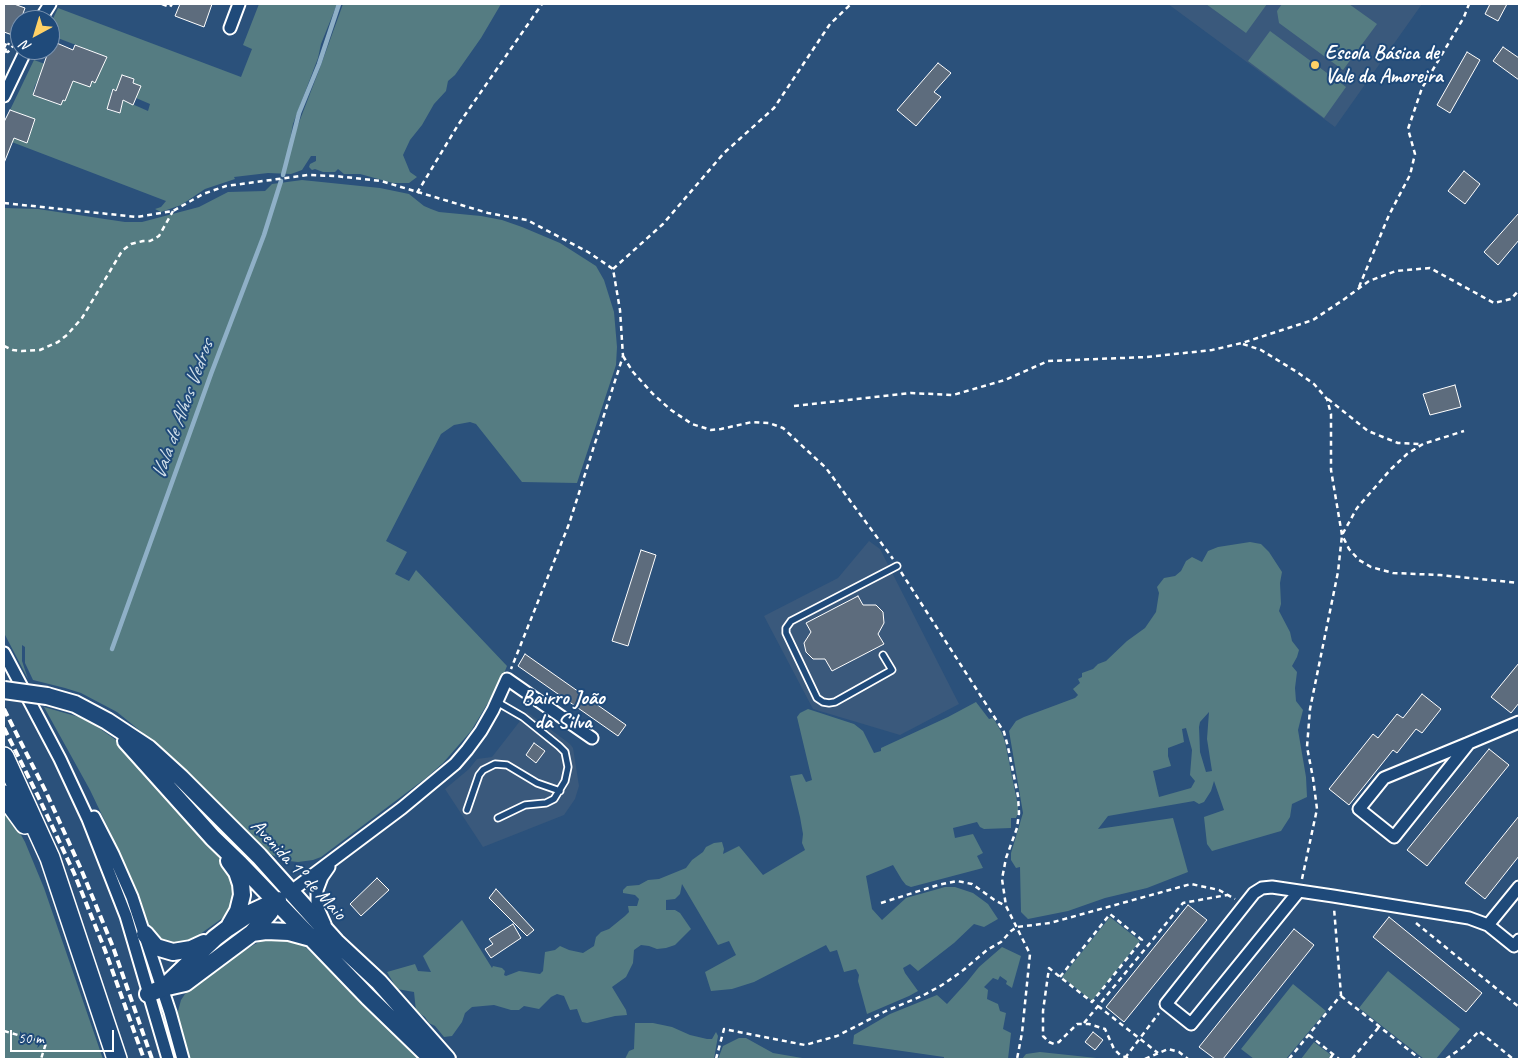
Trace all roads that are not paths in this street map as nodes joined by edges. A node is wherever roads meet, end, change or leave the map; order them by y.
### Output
1 (239, 4) edge
2 (230, 28) dead end
3 (21, 60) edge
4 (4, 96) edge
5 (897, 566) road end
6 (4, 653) edge
7 (883, 655) dead end
8 (4, 690) edge
9 (497, 702) junction
10 (107, 720) junction
11 (1519, 722) edge
12 (592, 738) dead end
13 (1469, 743) junction
14 (4, 757) edge
15 (60, 759) junction
16 (560, 791) junction
17 (4, 795) edge
18 (467, 810) dead end
19 (498, 818) dead end
20 (214, 838) junction
21 (50, 858) junction
22 (334, 859) junction
23 (1519, 887) edge
24 (1299, 891) junction
25 (290, 892) junction
26 (276, 902) junction
27 (1488, 925) junction
28 (221, 933) junction
29 (252, 933) junction
30 (145, 934) junction
31 (312, 938) junction
32 (1519, 940) edge
33 (336, 942) junction
34 (155, 991) junction
35 (117, 1059) edge
36 (168, 1059) edge
37 (184, 1059) edge
38 (432, 1059) edge
39 (447, 1059) edge

1 - 2 street
3 - 4 street
5 - 7 lane
6 - 15 street
8 - 10 main road, Avenida 1º de Maio, bridge
9 - 12 street
9 - 16 lane
9 - 22 street
10 - 20 main road, Avenida 1º de Maio
10 - 25 main road, Avenida 1º de Maio
11 - 13 street
13 - 13 street
14 - 21 main road
15 - 30 street
15 - 34 street
16 - 18 lane
16 - 19 lane
17 - 21 main road
20 - 26 main road, Avenida 1º de Maio
20 - 28 main road
21 - 35 main road
22 - 25 street
22 - 33 street
23 - 27 street
24 - 24 street
24 - 27 street
25 - 26 main road
25 - 33 main road, Avenida 1º de Maio
26 - 28 main road
26 - 29 main road
26 - 31 main road, Avenida 1º de Maio
27 - 32 street
28 - 30 main road
28 - 34 main road
29 - 31 main road
29 - 34 main road
30 - 34 street
31 - 38 main road, Avenida 1º de Maio
33 - 39 main road, Avenida 1º de Maio
34 - 36 street
34 - 37 street

